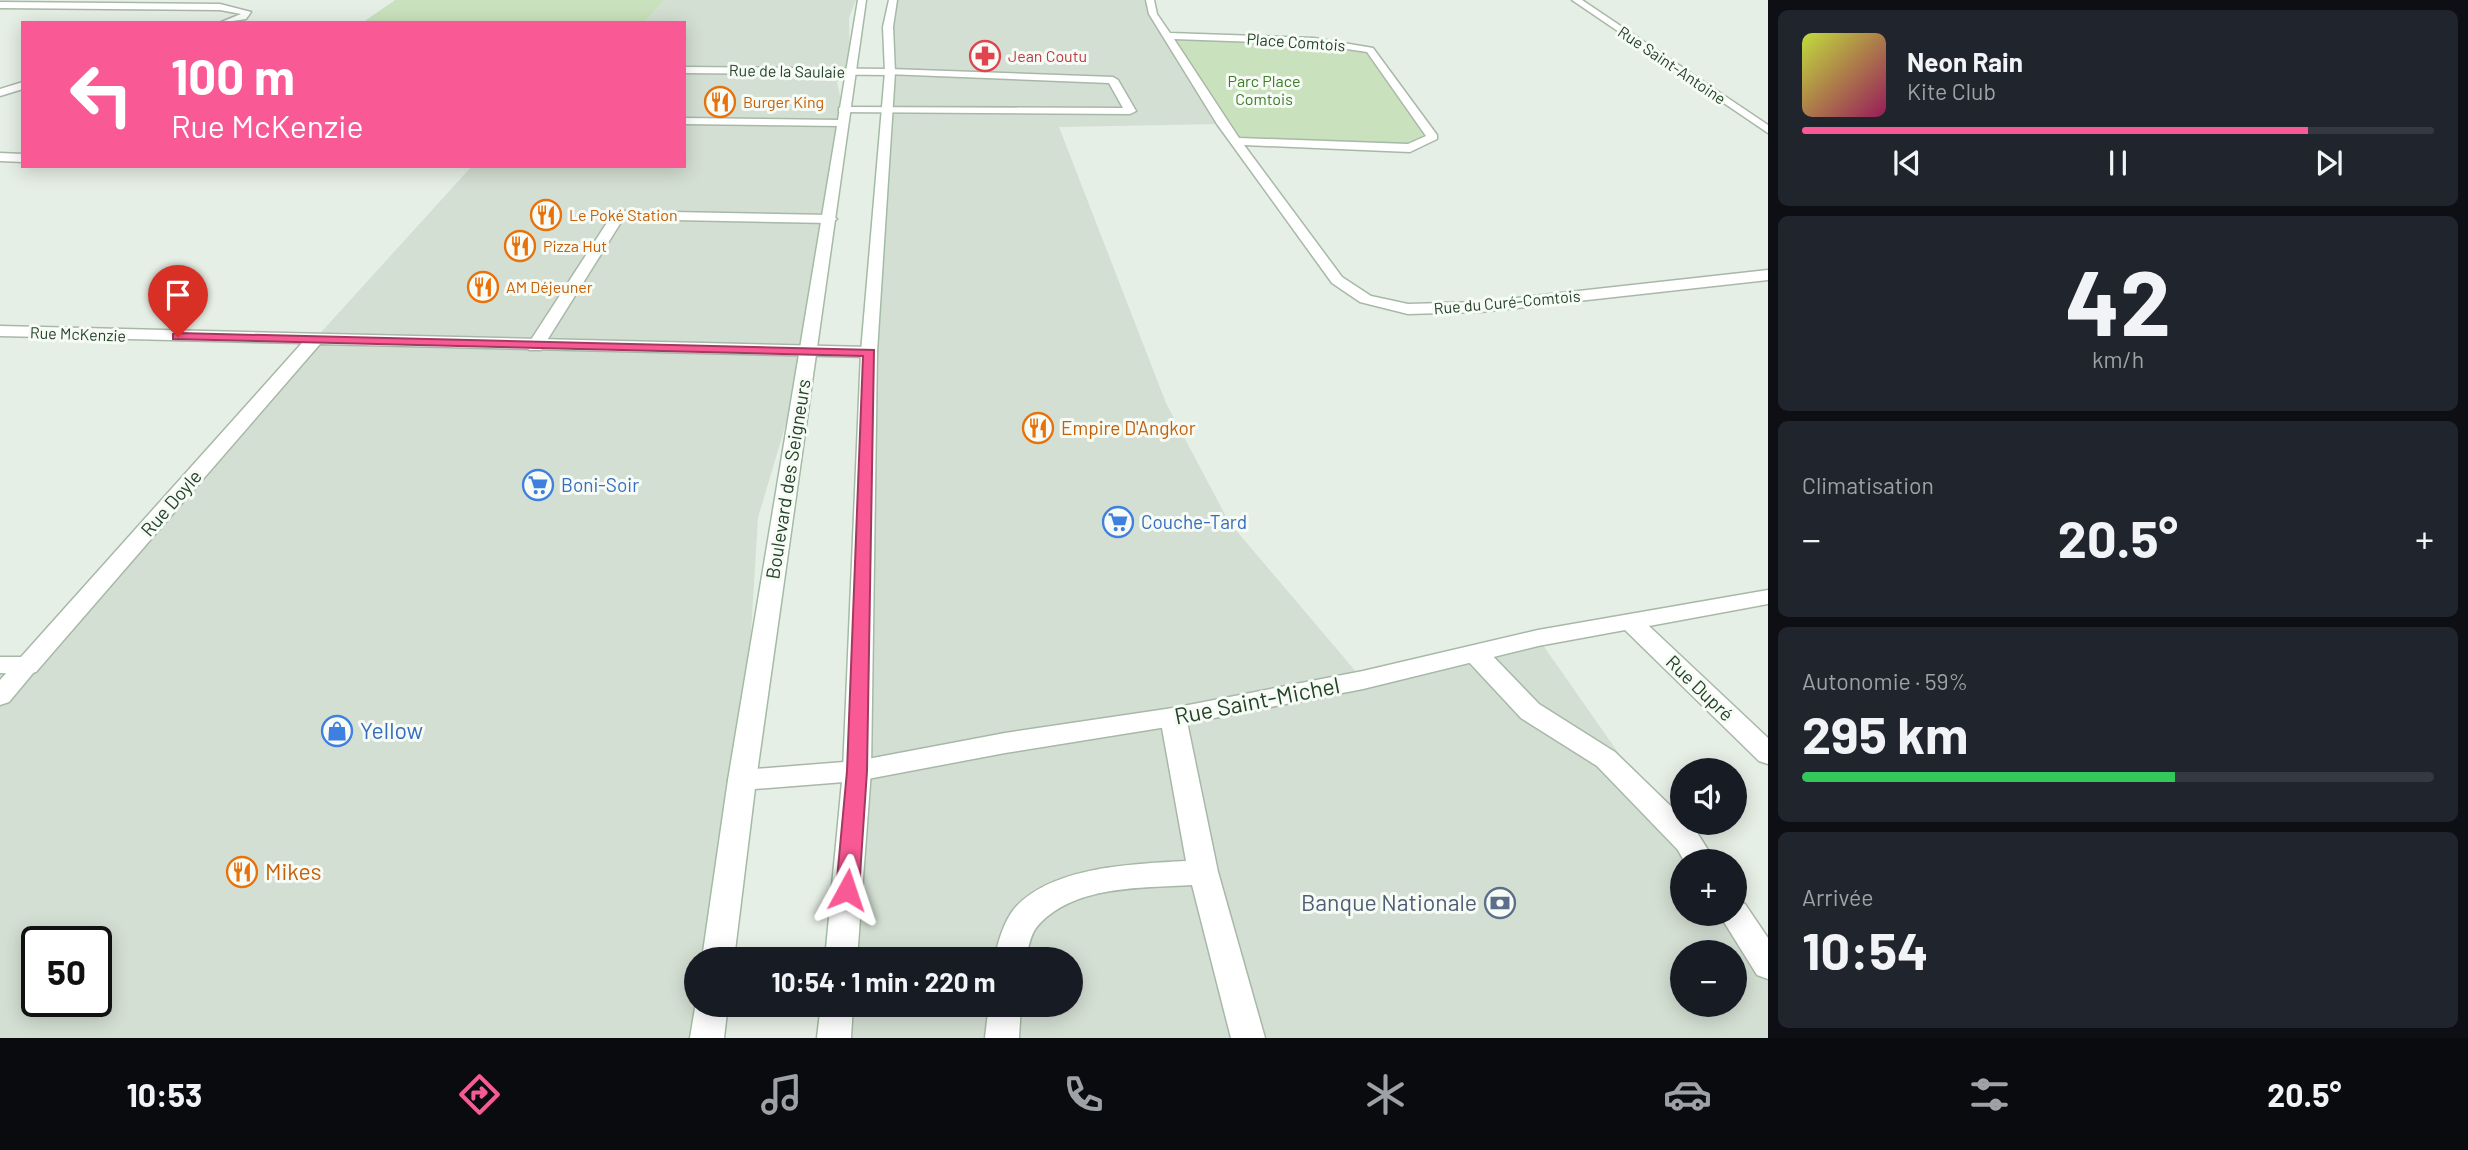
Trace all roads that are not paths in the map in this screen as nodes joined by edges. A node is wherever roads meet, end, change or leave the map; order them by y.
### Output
1 (862, 0) edge
2 (893, 0) edge
3 (1150, 0) edge
4 (1576, 0) edge
5 (0, 5) edge
6 (18, 5) junction
7 (0, 12) edge
8 (230, 21) edge
9 (1167, 36) junction
10 (686, 70) edge
11 (850, 72) junction
12 (890, 72) junction
13 (21, 86) edge
14 (0, 93) edge
15 (686, 111) edge
16 (886, 111) junction
17 (797, 112) dead end
18 (842, 117) junction
19 (686, 121) edge
20 (1768, 130) edge
21 (1237, 141) junction
22 (0, 157) edge
23 (21, 158) edge
24 (830, 219) junction
25 (1768, 275) edge
26 (0, 331) edge
27 (314, 340) junction
28 (535, 346) junction
29 (807, 352) junction
30 (869, 352) junction
31 (1768, 597) edge
32 (1631, 622) junction
33 (1476, 654) junction
34 (0, 665) edge
35 (27, 666) junction
36 (0, 696) edge
37 (1173, 718) junction
38 (1768, 754) edge
39 (857, 771) junction
40 (742, 780) junction
41 (1692, 849) edge
42 (1203, 872) junction
43 (1742, 926) edge
44 (720, 947) edge
45 (842, 947) edge
46 (1014, 947) edge
47 (1768, 965) edge
48 (710, 1017) edge
49 (836, 1017) edge
50 (1004, 1017) edge
51 (708, 1038) edge
52 (834, 1038) edge
53 (1002, 1038) edge
54 (1248, 1038) edge

1 - 11 street, Boulevard des Seigneurs
2 - 12 street
3 - 9 street, Rue du Curé-Comtois
4 - 20 street, Rue Saint-Antoine
5 - 6 street
6 - 7 street
6 - 8 street
9 - 21 street, Rue du Curé-Comtois
9 - 21 street, Place Comtois
10 - 11 street, Rue de la Saulaie
11 - 12 street, Rue de la Saulaie
11 - 18 street, Boulevard des Seigneurs
12 - 16 street
12 - 16 street, Rue de la Saulaie
13 - 14 street
15 - 17 street
16 - 18 street
16 - 30 street
18 - 19 street
18 - 24 street, Boulevard des Seigneurs
21 - 25 street, Rue du Curé-Comtois
22 - 23 street
24 - 28 street
24 - 29 street, Boulevard des Seigneurs
26 - 27 street, Rue McKenzie
27 - 28 street, Rue McKenzie
27 - 35 street, Rue Doyle
28 - 29 street, Rue McKenzie
29 - 30 street, Rue McKenzie
29 - 40 street, Boulevard des Seigneurs
30 - 39 street
31 - 32 street, Rue Saint-Michel
32 - 33 street, Rue Saint-Michel
32 - 38 street, Rue Dupré
33 - 37 street, Rue Saint-Michel
33 - 41 street
34 - 35 street
35 - 36 street, Rue Doyle
37 - 39 street, Rue Saint-Michel
37 - 42 street
39 - 40 street, Rue Saint-Michel
39 - 45 street
40 - 44 street, Boulevard des Seigneurs
42 - 46 street
42 - 54 street
43 - 47 street
48 - 51 street
49 - 52 street
50 - 53 street

